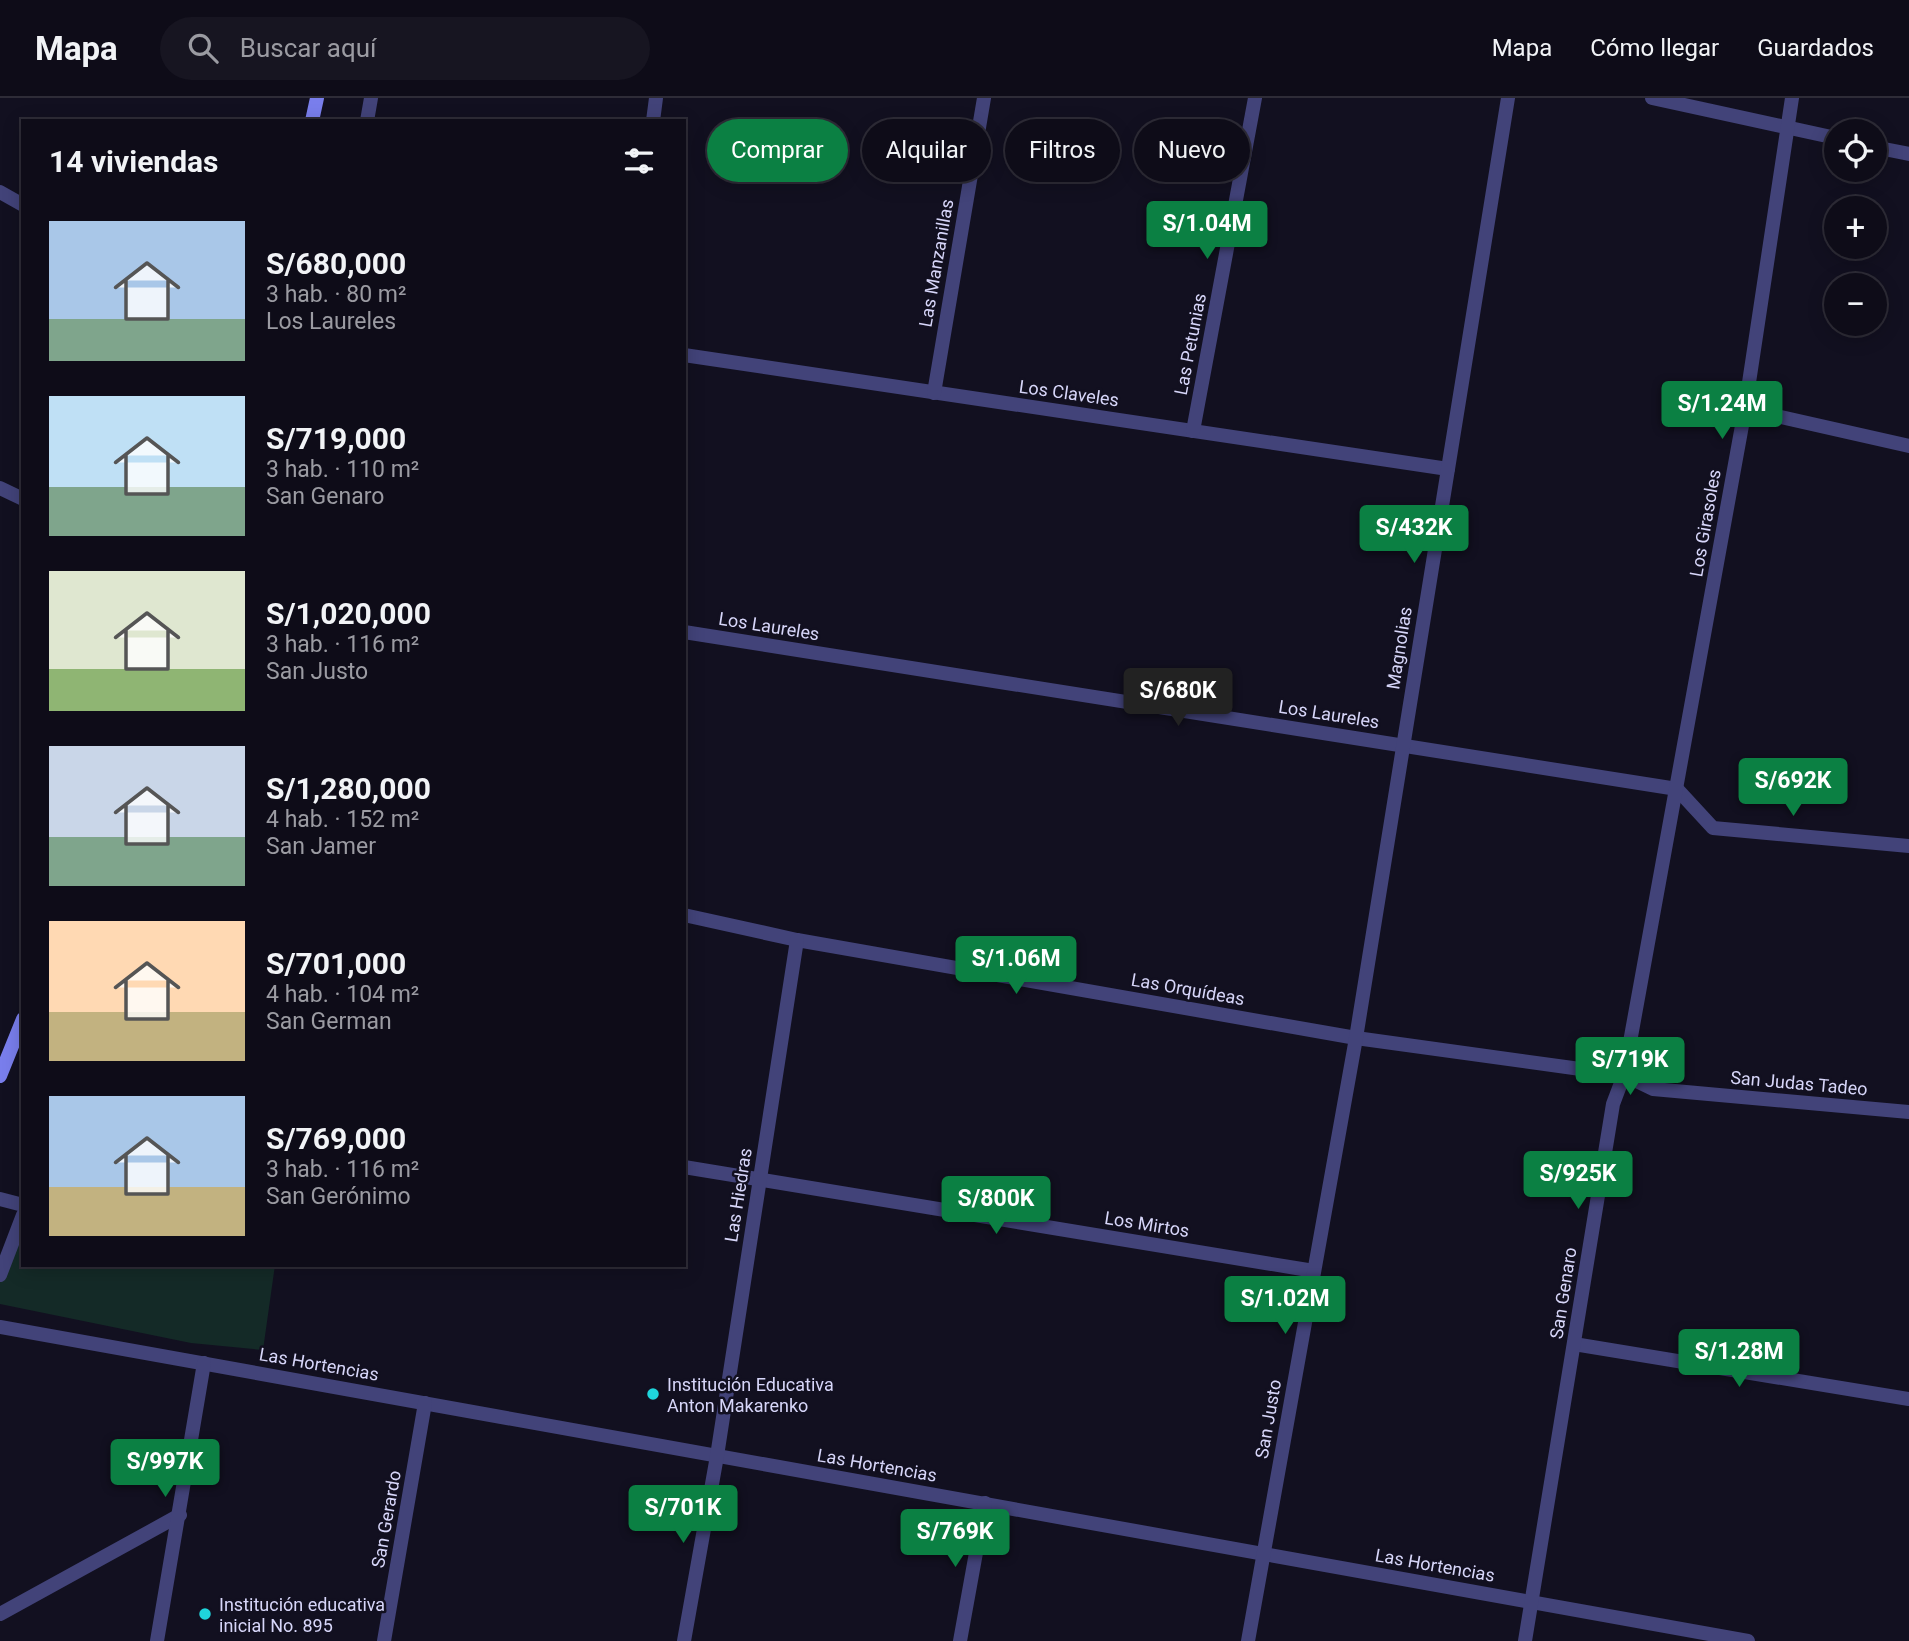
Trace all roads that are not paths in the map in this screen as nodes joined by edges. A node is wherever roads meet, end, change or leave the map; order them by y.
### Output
1 (317, 98) edge
2 (371, 98) edge
3 (656, 98) edge
4 (984, 98) edge
5 (1255, 98) edge
6 (1508, 98) edge
7 (1652, 98) edge
8 (1792, 98) edge
9 (312, 119) edge
10 (367, 119) edge
11 (653, 119) edge
12 (1788, 128) junction
13 (1824, 136) edge
14 (1887, 150) edge
15 (1909, 154) edge
16 (0, 192) edge
17 (21, 204) edge
18 (686, 355) edge
19 (934, 393) junction
20 (1745, 409) junction
21 (1193, 431) junction
22 (1909, 446) edge
23 (1448, 469) junction
24 (0, 488) edge
25 (21, 498) edge
26 (686, 632) edge
27 (1403, 746) junction
28 (1677, 789) junction
29 (1909, 846) edge
30 (686, 915) edge
31 (797, 940) junction
32 (21, 1025) edge
33 (1356, 1038) junction
34 (1624, 1075) junction
35 (0, 1076) edge
36 (1909, 1112) edge
37 (686, 1167) edge
38 (760, 1179) junction
39 (0, 1199) edge
40 (21, 1204) edge
41 (21, 1220) edge
42 (1314, 1271) junction
43 (0, 1275) edge
44 (0, 1327) edge
45 (1574, 1344) junction
46 (204, 1363) junction
47 (1909, 1399) edge
48 (425, 1403) junction
49 (717, 1456) junction
50 (985, 1503) junction
51 (180, 1515) junction
52 (1264, 1554) junction
53 (1531, 1602) junction
54 (0, 1614) edge
55 (157, 1641) edge
56 (384, 1641) edge
57 (684, 1641) edge
58 (960, 1641) edge
59 (1248, 1641) edge
60 (1525, 1641) edge
61 (1748, 1641) edge

1 - 9 street
2 - 10 street
3 - 11 street
4 - 19 street, Las Manzanillas
5 - 21 street, Las Petunias
6 - 23 street, Magnolias
7 - 12 street
8 - 12 street, Los Girasoles
12 - 13 street
12 - 20 street, Los Girasoles
14 - 15 street
16 - 17 street
18 - 19 street, Los Claveles
19 - 21 street, Los Claveles
20 - 22 street
20 - 28 street, Los Girasoles
21 - 23 street, Los Claveles
23 - 27 street, Magnolias
24 - 25 street
26 - 27 street, Los Laureles
27 - 28 street, Los Laureles
27 - 33 street, Magnolias
28 - 29 street
28 - 34 street, San Genaro
30 - 31 street, Las Orquídeas
31 - 33 street, Las Orquídeas
31 - 38 street, Las Hiedras
32 - 35 street
33 - 34 street, San Judas Tadeo
33 - 42 street, San Justo
34 - 36 street, San Judas Tadeo
34 - 45 street, San Genaro
37 - 38 street, Los Mirtos
38 - 42 street, Los Mirtos
38 - 49 street, Las Hiedras
39 - 40 street
41 - 43 street
42 - 52 street, San Justo
44 - 46 street, Las Hortencias
45 - 47 street
45 - 53 street, San Genaro
46 - 48 street, Las Hortencias
46 - 51 street
48 - 49 street, Las Hortencias
48 - 56 street, San Gerardo
49 - 50 street, Las Hortencias
49 - 57 street, Las Hiedras
50 - 52 street, Las Hortencias
50 - 58 street
51 - 54 street
51 - 55 street
52 - 53 street, Las Hortencias
52 - 59 street, San Justo
53 - 60 street, San Genaro
53 - 61 street, Las Hortencias

